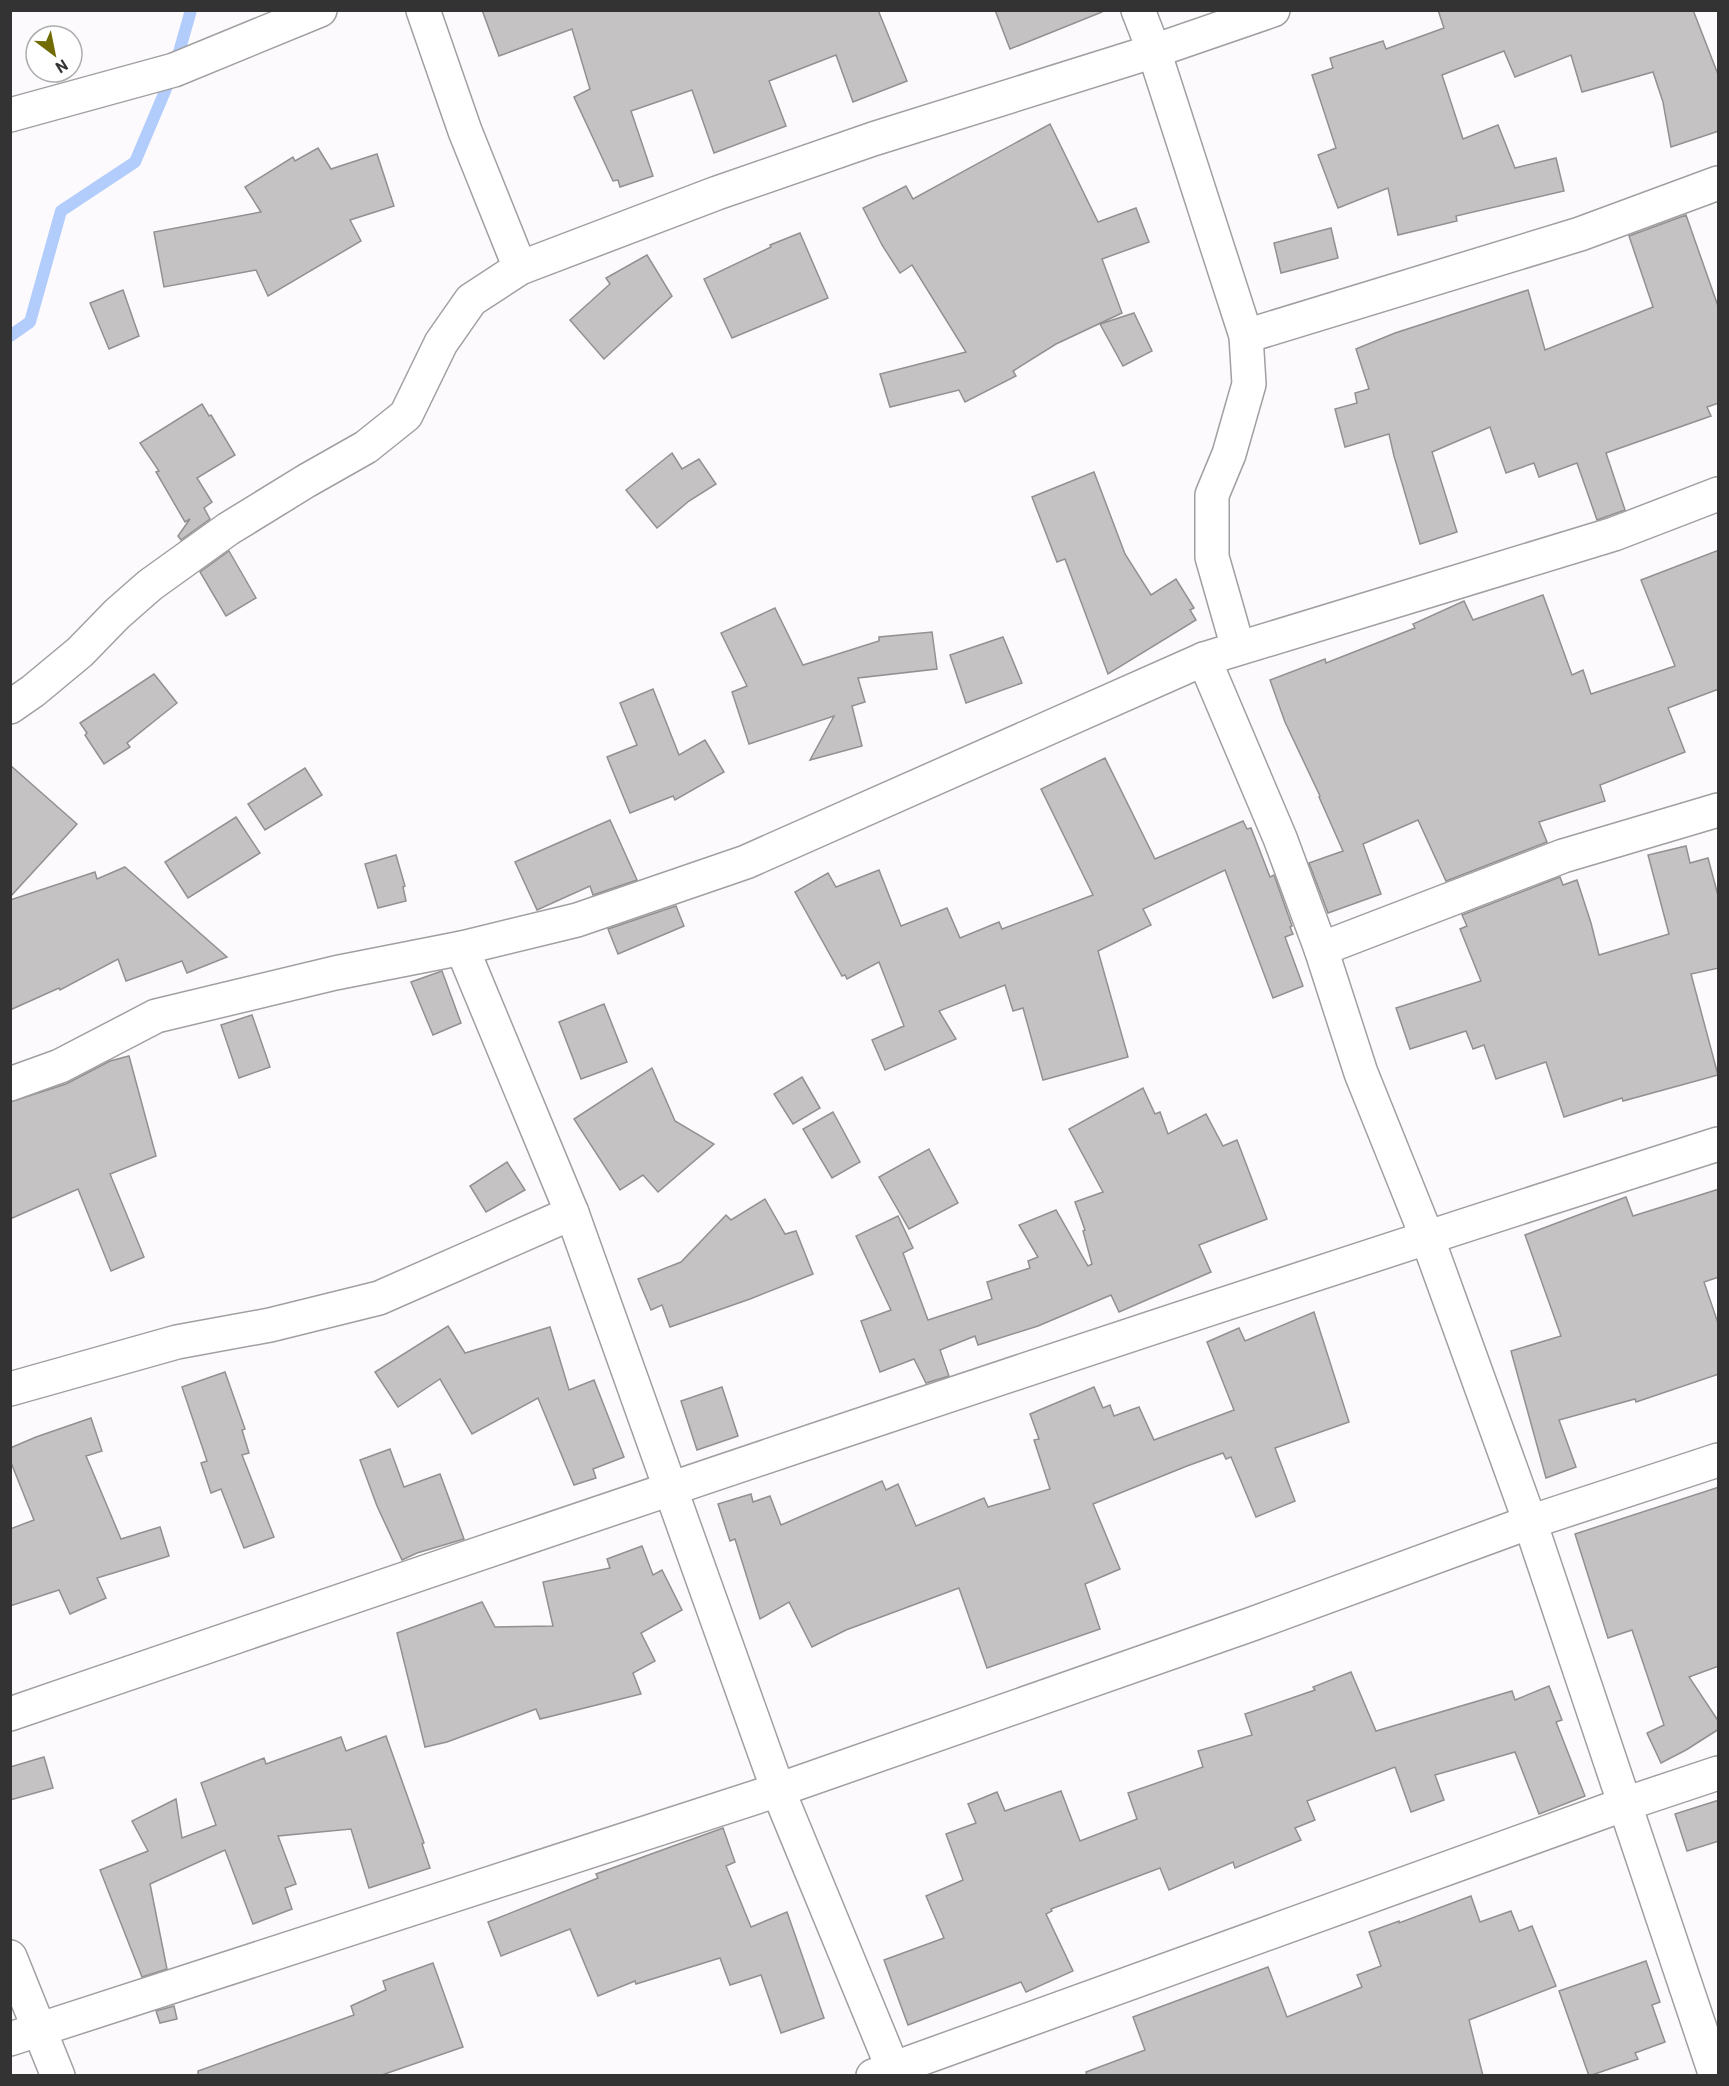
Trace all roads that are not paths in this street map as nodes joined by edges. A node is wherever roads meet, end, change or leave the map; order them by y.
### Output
1 (320, 10) edge
2 (423, 10) edge
3 (1138, 10) edge
4 (1274, 10) edge
5 (1154, 51) junction
6 (10, 115) edge
7 (1719, 183) edge
8 (520, 268) junction
9 (1246, 336) junction
10 (1719, 494) edge
11 (1238, 648) junction
12 (1204, 659) junction
13 (10, 707) edge
14 (1719, 810) edge
15 (462, 948) junction
16 (1321, 949) junction
17 (10, 1084) edge
18 (1719, 1144) edge
19 (572, 1213) junction
20 (1427, 1237) junction
21 (10, 1389) edge
22 (1719, 1460) edge
23 (671, 1488) junction
24 (1530, 1522) junction
25 (10, 1713) edge
26 (1719, 1773) edge
27 (778, 1790) junction
28 (1625, 1804) junction
29 (10, 1957) edge
30 (25, 2035) edge
31 (888, 2073) edge
32 (58, 2076) edge
33 (1716, 2076) edge

1 - 6 street
2 - 8 street
3 - 5 street
4 - 5 street
5 - 8 street
5 - 9 street
7 - 9 street
8 - 13 street
9 - 11 street
10 - 11 street
11 - 12 street
12 - 15 street
12 - 16 street
14 - 16 street
15 - 17 street
15 - 19 street
16 - 20 street
18 - 20 street
19 - 21 street
19 - 23 street
20 - 23 street
20 - 24 street
22 - 24 street
23 - 25 street
23 - 27 street
24 - 27 street
24 - 28 street
26 - 28 street
27 - 30 street
27 - 31 street
28 - 31 street
28 - 33 street
29 - 30 street
30 - 32 street

